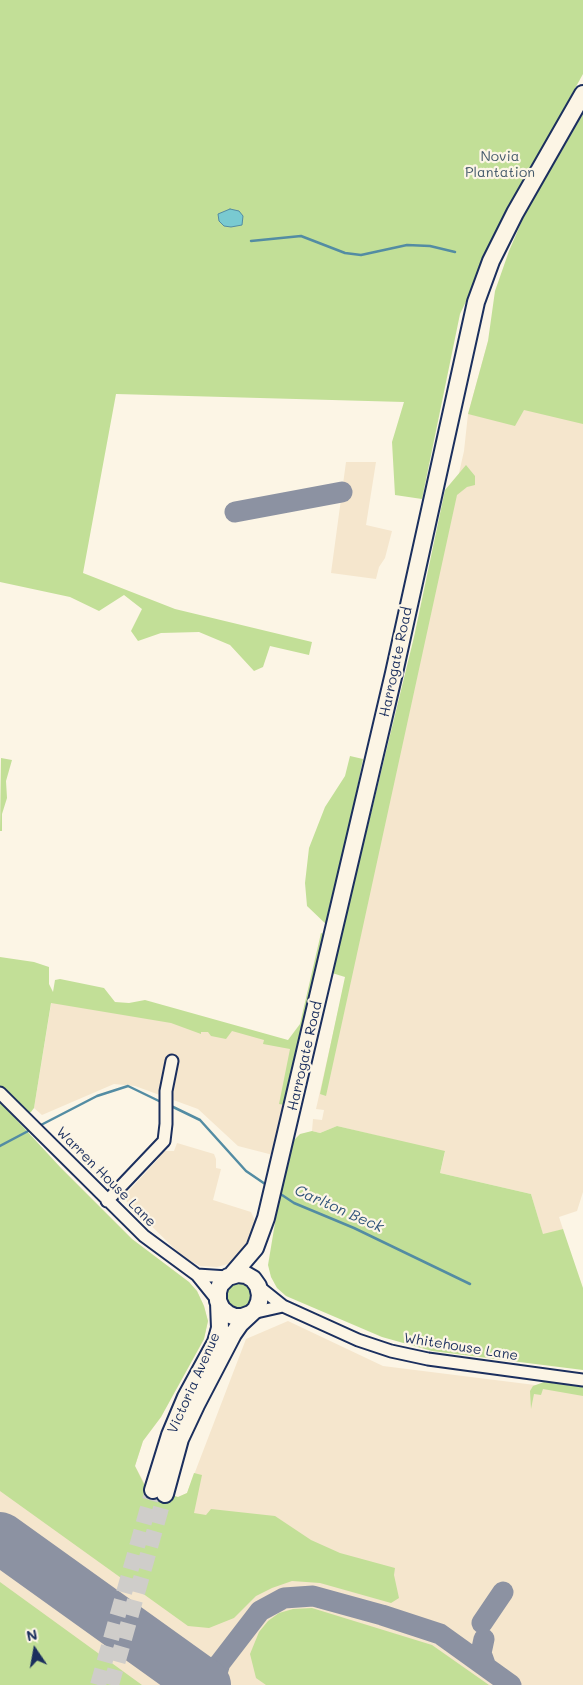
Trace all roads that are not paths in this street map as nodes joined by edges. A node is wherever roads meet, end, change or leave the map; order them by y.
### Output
1 (583, 94) edge
2 (172, 1061) dead end
3 (0, 1093) edge
4 (107, 1201) junction
5 (255, 1248) junction
6 (197, 1275) junction
7 (230, 1276) junction
8 (257, 1284) junction
9 (218, 1302) junction
10 (283, 1306) junction
11 (251, 1314) junction
12 (583, 1380) edge
13 (191, 1400) junction
14 (159, 1492) tunnel mouth

1 - 5 highway, Harrogate Road
2 - 4 street
3 - 4 street, Warren House Lane
4 - 6 street, Warren House Lane
5 - 7 highway, Harrogate Road
5 - 8 highway, Harrogate Road
6 - 7 street
6 - 9 street, Warren House Lane
7 - 8 highway
7 - 9 highway
8 - 10 street, Whitehouse Lane
8 - 11 highway
9 - 11 highway
9 - 13 highway, Victoria Avenue
10 - 11 street
10 - 12 street, Whitehouse Lane
11 - 13 highway, Victoria Avenue
13 - 14 highway, Victoria Avenue

